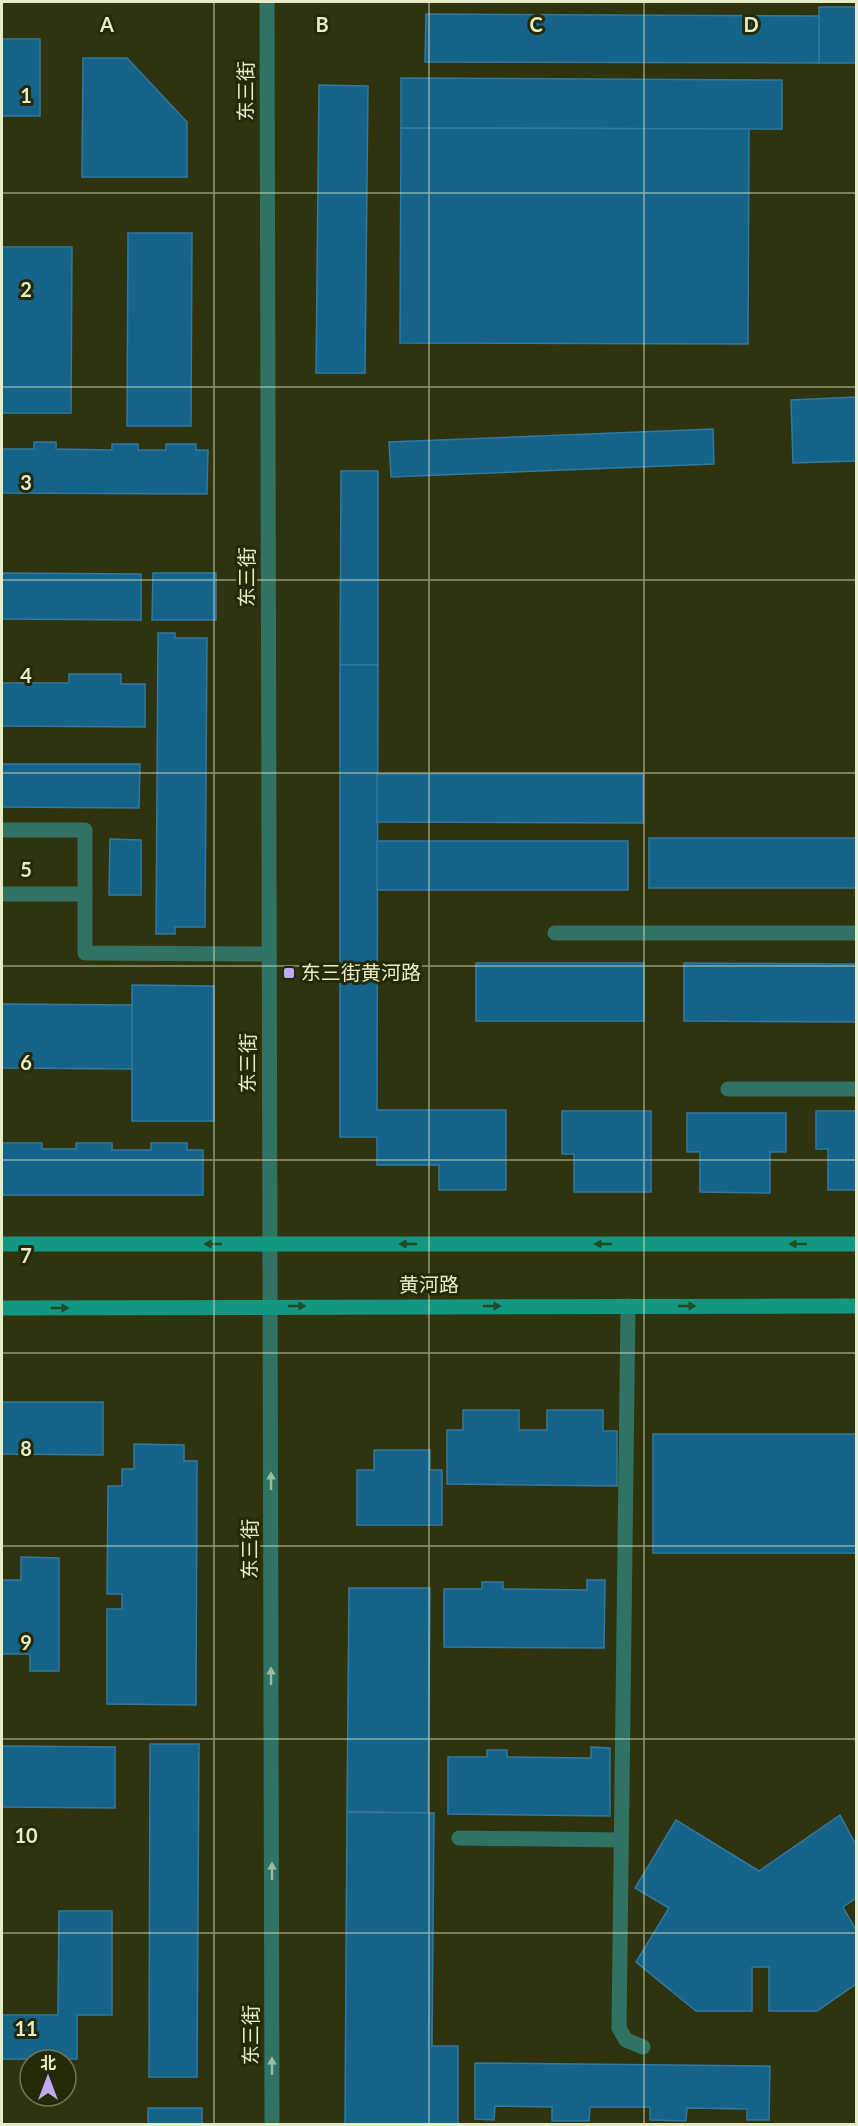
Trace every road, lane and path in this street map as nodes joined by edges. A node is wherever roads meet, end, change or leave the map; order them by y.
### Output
1 (267, 2) edge
2 (2, 830) edge
3 (2, 894) edge
4 (85, 894) junction
5 (555, 933) dead end
6 (856, 933) edge
7 (269, 954) junction
8 (728, 1089) dead end
9 (856, 1089) edge
10 (2, 1244) edge
11 (270, 1244) junction
12 (856, 1244) edge
13 (270, 1306) junction
14 (628, 1306) junction
15 (856, 1306) edge
16 (2, 1308) edge
17 (459, 1838) dead end
18 (621, 1840) junction
19 (643, 2047) dead end
20 (272, 2124) edge

1 - 7 street, 东三街
2 - 4 street
3 - 4 street
4 - 7 street
5 - 6 street
7 - 11 street, 东三街
8 - 9 street
11 -> 10 main road, 黄河路
12 -> 11 main road, 黄河路
11 - 13 street, 东三街
13 -> 14 main road, 黄河路
16 -> 13 main road, 黄河路
20 -> 13 street, 东三街
14 -> 15 main road, 黄河路
14 - 18 street
17 - 18 street
18 - 19 street

